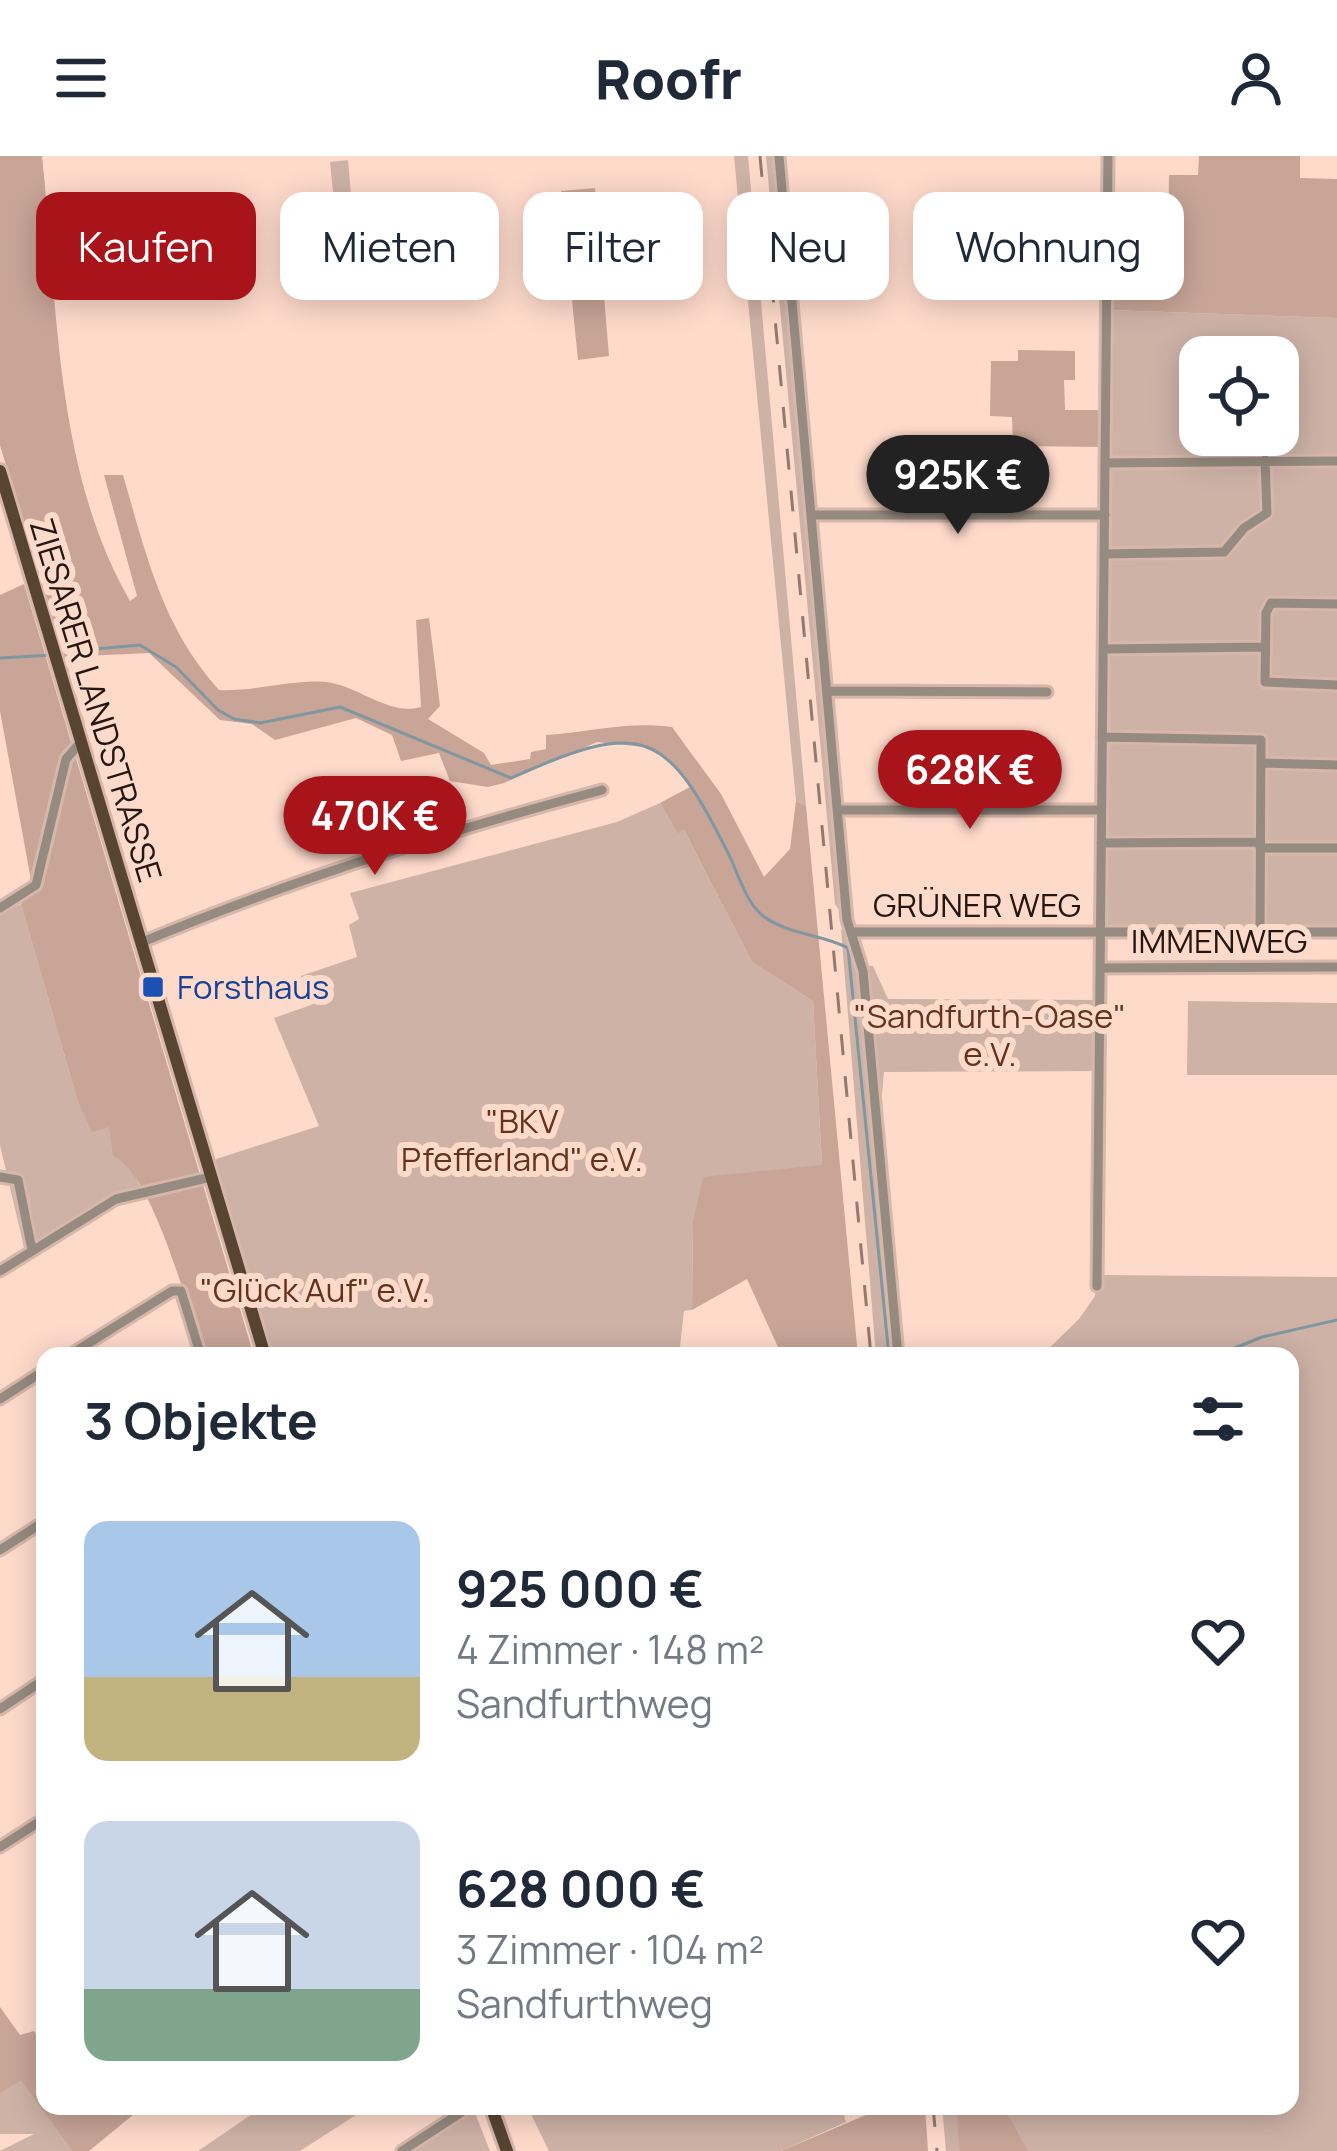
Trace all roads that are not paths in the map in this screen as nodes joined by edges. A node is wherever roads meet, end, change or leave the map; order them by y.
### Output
1 (778, 156) edge
2 (1108, 156) edge
3 (1265, 460) junction
4 (1337, 461) edge
5 (1106, 463) junction
6 (0, 471) edge
7 (812, 514) junction
8 (1105, 515) junction
9 (1104, 554) junction
10 (1337, 604) edge
11 (1264, 647) junction
12 (1102, 649) junction
13 (1337, 685) edge
14 (827, 691) junction
15 (1047, 692) dead end
16 (1102, 737) junction
17 (80, 743) junction
18 (1261, 763) junction
19 (1337, 765) edge
20 (602, 790) dead end
21 (839, 810) junction
22 (1101, 810) junction
23 (1101, 843) junction
24 (1260, 845) junction
25 (1337, 848) edge
26 (0, 908) edge
27 (1101, 931) junction
28 (1260, 931) junction
29 (853, 932) junction
30 (1337, 932) edge
31 (140, 944) junction
32 (1337, 967) edge
33 (1101, 968) junction
34 (0, 1177) edge
35 (211, 1177) junction
36 (32, 1250) junction
37 (0, 1271) edge
38 (1097, 1286) dead end
39 (83, 1347) edge
40 (198, 1347) edge
41 (262, 1347) edge
42 (897, 1347) edge
43 (36, 1376) edge
44 (0, 1399) edge
45 (36, 1527) edge
46 (0, 1550) edge
47 (36, 1685) edge
48 (0, 1709) edge
49 (36, 1823) edge
50 (0, 1847) edge
51 (457, 2115) edge
52 (498, 2115) edge
53 (402, 2151) edge
54 (507, 2151) edge

1 - 7 street
2 - 5 street, IMMENWEG
3 - 4 street
3 - 5 street
3 - 9 street
5 - 8 street, IMMENWEG
6 - 17 main road, ZIESARER LANDSTRASSE
7 - 8 street
7 - 14 street
8 - 9 street, IMMENWEG
9 - 12 street, IMMENWEG
10 - 11 street
11 - 12 street
11 - 13 street
12 - 16 street, IMMENWEG
14 - 15 street
14 - 21 street
16 - 18 street
16 - 22 street, IMMENWEG
17 - 26 street
17 - 31 main road, ZIESARER LANDSTRASSE
18 - 19 street
18 - 24 street
20 - 31 street
21 - 22 street
21 - 29 street
22 - 23 street, IMMENWEG
23 - 24 street
23 - 27 street, IMMENWEG
24 - 25 street
24 - 28 street
27 - 28 street, IMMENWEG
27 - 29 street, GRÜNER WEG
27 - 33 street, IMMENWEG
28 - 30 street, IMMENWEG
29 - 42 street
31 - 35 main road, ZIESARER LANDSTRASSE
32 - 33 street, IMMENWEG
33 - 38 street, IMMENWEG
34 - 36 street
35 - 36 street
35 - 41 main road, ZIESARER LANDSTRASSE
36 - 37 street
39 - 40 street
43 - 44 street
45 - 46 street
47 - 48 street
49 - 50 street
51 - 53 street
52 - 54 main road

